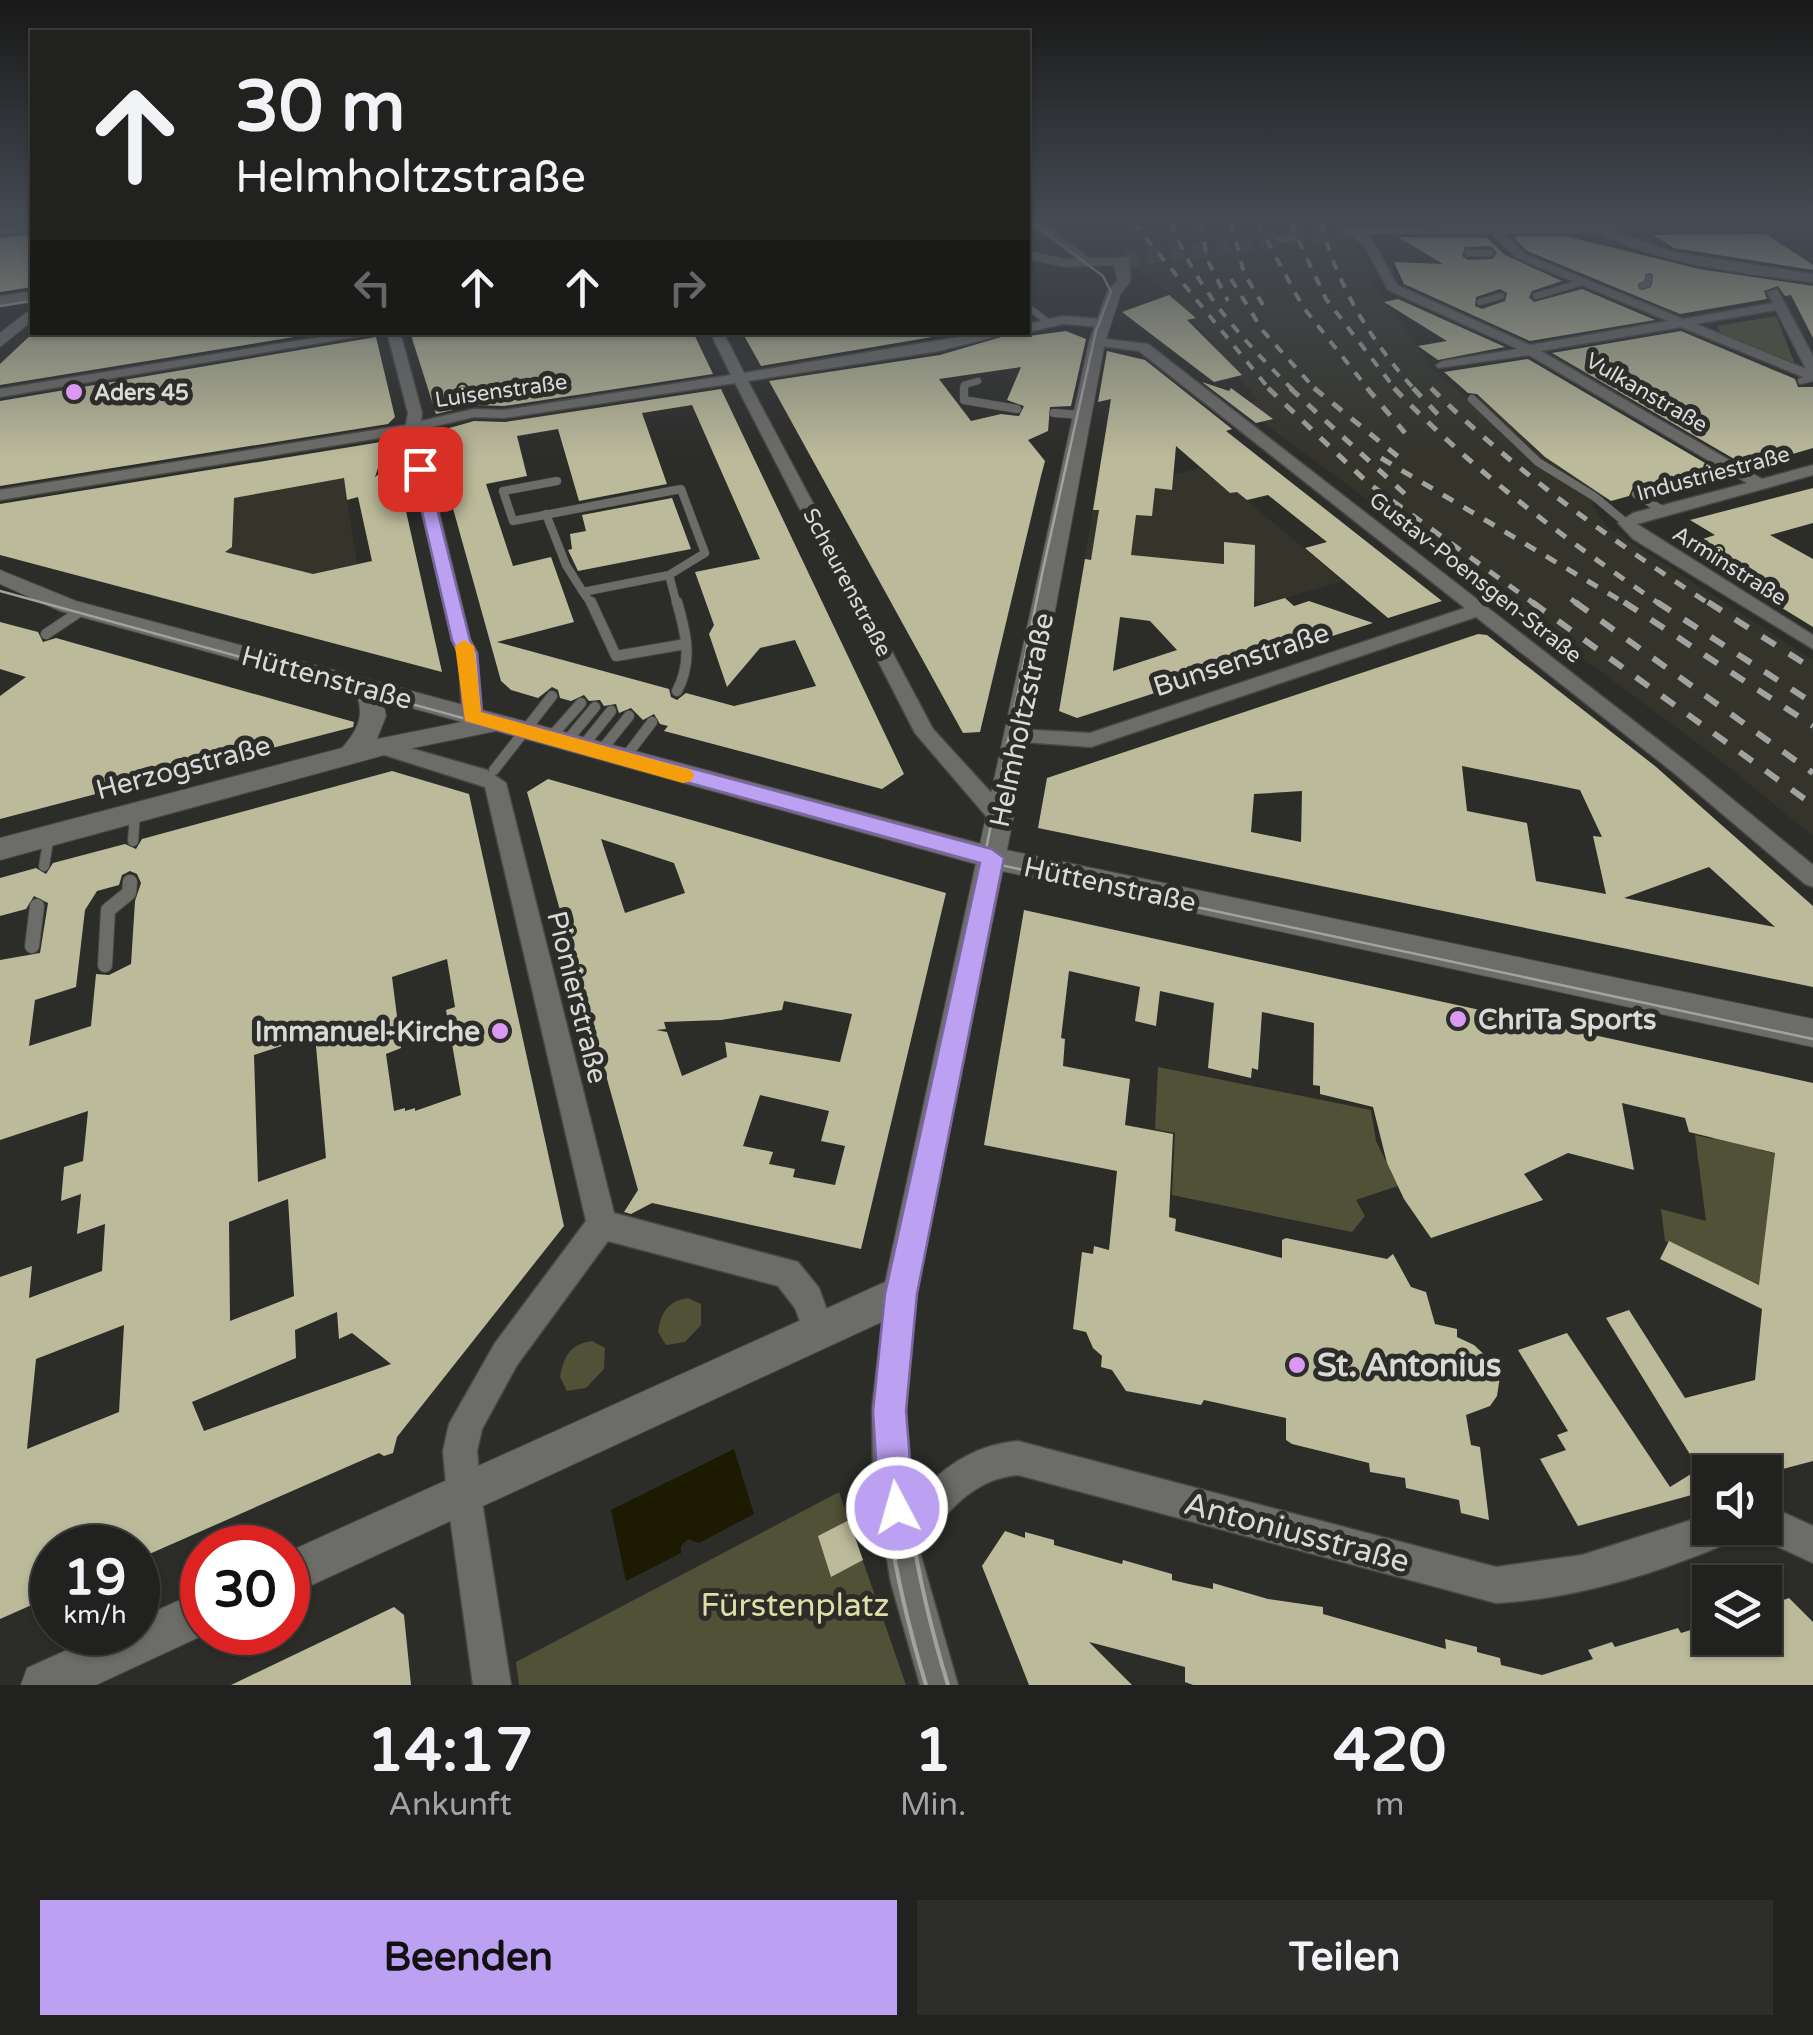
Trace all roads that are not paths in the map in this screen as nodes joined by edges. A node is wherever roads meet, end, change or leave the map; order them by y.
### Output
1 (1111, 301) edge
2 (1430, 301) edge
3 (1485, 301) edge
4 (1636, 301) edge
5 (1777, 301) edge
6 (1480, 302) dead end
7 (1780, 306) junction
8 (1030, 309) edge
9 (30, 310) edge
10 (0, 312) edge
11 (30, 312) edge
12 (1048, 322) junction
13 (1102, 322) junction
14 (1682, 323) junction
15 (1030, 327) edge
16 (359, 335) edge
17 (394, 335) edge
18 (718, 335) edge
19 (995, 335) edge
20 (0, 342) edge
21 (1097, 342) junction
22 (1530, 350) junction
23 (1444, 365) dead end
24 (738, 375) junction
25 (1810, 376) edge
26 (978, 381) dead end
27 (0, 393) edge
28 (1472, 399) dead end
29 (1017, 409) dead end
30 (1054, 413) dead end
31 (1082, 415) junction
32 (413, 426) junction
33 (1813, 470) edge
34 (557, 481) dead end
35 (1760, 484) junction
36 (1636, 494) dead end
37 (0, 495) edge
38 (1662, 510) junction
39 (546, 514) junction
40 (1626, 523) junction
41 (669, 575) junction
42 (0, 576) edge
43 (583, 592) junction
44 (0, 598) edge
45 (75, 608) junction
46 (1480, 609) junction
47 (46, 634) dead end
48 (1813, 643) edge
49 (686, 644) junction
50 (366, 688) junction
51 (677, 691) dead end
52 (552, 696) dead end
53 (581, 704) dead end
54 (595, 707) dead end
55 (611, 711) dead end
56 (472, 716) junction
57 (629, 716) dead end
58 (652, 722) dead end
59 (510, 727) junction
60 (378, 735) junction
61 (1016, 736) junction
62 (584, 748) junction
63 (494, 777) junction
64 (135, 813) junction
65 (1000, 818) junction
66 (49, 836) junction
67 (134, 841) dead end
68 (0, 849) edge
69 (992, 858) junction
70 (44, 866) dead end
71 (1813, 878) edge
72 (130, 882) dead end
73 (37, 906) dead end
74 (32, 946) dead end
75 (104, 965) dead end
76 (1813, 1032) edge
77 (602, 1225) junction
78 (901, 1294) junction
79 (819, 1332) junction
80 (464, 1495) junction
81 (1782, 1531) edge
82 (1692, 1537) edge
83 (902, 1543) junction
84 (1813, 1545) edge
85 (310, 1564) edge
86 (180, 1623) edge
87 (44, 1685) edge
88 (492, 1685) edge
89 (939, 1685) edge

1 - 13 street
2 - 22 street, Vulkanstraße
3 - 6 lane
4 - 14 street
5 - 7 street
7 - 14 street
7 - 25 street
8 - 12 lane
9 - 10 street
11 - 20 street
12 - 13 street
12 - 15 street
13 - 21 street, Helmholtzstraße
14 - 22 street
14 - 25 street
16 - 27 street
17 - 32 street
18 - 24 street, Scheurenstraße
19 - 24 street, Luisenstraße
21 - 31 street, Helmholtzstraße
21 - 46 street, Gustav-Poensgen-Straße
22 - 23 street
22 - 35 street, Vulkanstraße
24 - 32 street, Luisenstraße
24 - 65 street, Scheurenstraße
26 - 29 lane
28 - 40 lane
30 - 31 lane
31 - 61 street, Helmholtzstraße
32 - 37 street, Luisenstraße
32 - 56 street
33 - 35 street, Industriestraße
34 - 39 lane
35 - 38 street, Industriestraße
36 - 38 lane
38 - 40 street, Industriestraße
39 - 41 lane
39 - 43 lane
40 - 48 street, Arminstraße
41 - 43 lane
41 - 49 lane
42 - 45 street, Hüttenstraße
43 - 49 lane
44 - 45 street, Hüttenstraße
45 - 47 lane
45 - 50 street, Hüttenstraße
46 - 61 street, Bunsenstraße
46 - 71 street, Gustav-Poensgen-Straße
49 - 51 lane
50 - 56 street, Hüttenstraße
50 - 60 street
52 - 59 lane
53 - 62 lane
54 - 62 lane
55 - 62 lane
56 - 59 street, Hüttenstraße
57 - 62 lane
58 - 62 lane
59 - 60 street, Herzogstraße
59 - 62 street, Hüttenstraße
59 - 63 lane
60 - 63 street
60 - 64 street, Herzogstraße
61 - 65 street, Helmholtzstraße
62 - 69 street, Hüttenstraße
63 - 77 street, Pionierstraße
64 - 66 street, Herzogstraße
64 - 67 lane
65 - 69 street, Helmholtzstraße
66 - 68 street, Herzogstraße
66 - 70 lane
69 - 76 street, Hüttenstraße
69 - 78 street, Helmholtzstraße
72 - 75 lane
73 - 74 lane
77 - 79 street
77 - 80 street
78 - 79 street
78 - 83 street
79 - 80 street
80 - 85 street
80 - 88 street
81 - 84 street
82 - 83 street, Antoniusstraße
83 - 89 street
86 - 87 street

